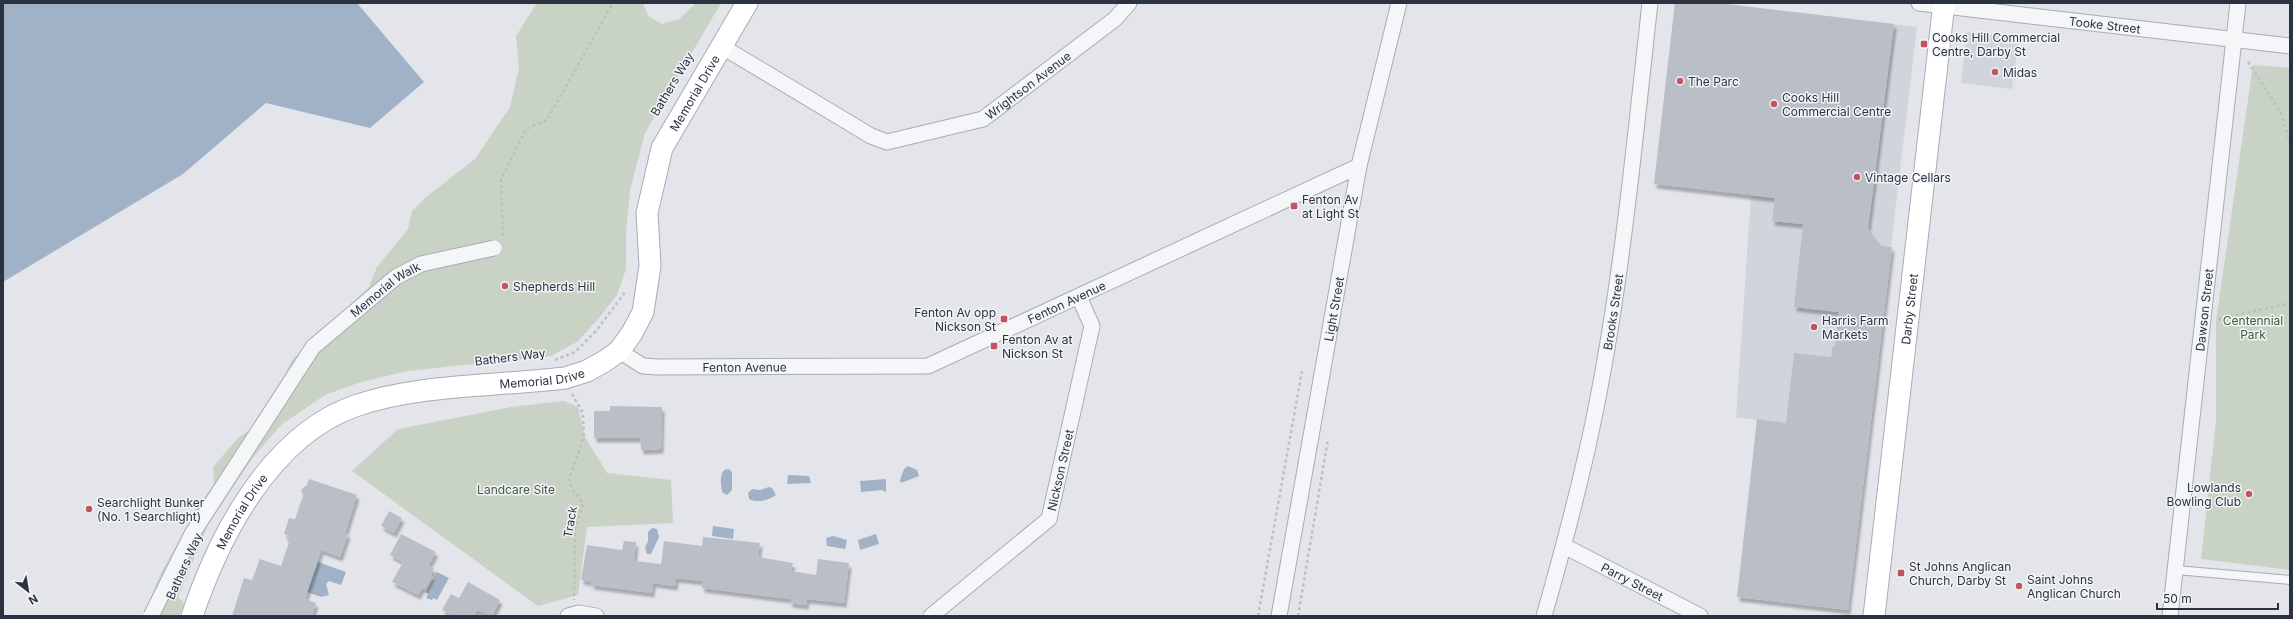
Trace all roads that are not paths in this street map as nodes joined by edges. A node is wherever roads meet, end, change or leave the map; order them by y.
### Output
1 (747, 3) edge
2 (1129, 3) edge
3 (1399, 3) edge
4 (1650, 3) edge
5 (1920, 3) edge
6 (2238, 3) edge
7 (1944, 4) edge
8 (2233, 40) junction
9 (721, 46) junction
10 (2290, 46) edge
11 (1359, 166) junction
12 (494, 248) road end
13 (1080, 297) junction
14 (619, 350) junction
15 (1564, 546) junction
16 (2176, 570) junction
17 (2290, 580) edge
18 (571, 615) edge
19 (151, 616) edge
20 (192, 616) edge
21 (596, 616) edge
22 (931, 616) edge
23 (1279, 616) edge
24 (1544, 616) edge
25 (1700, 616) edge
26 (1874, 616) edge
27 (2170, 616) edge

1 - 9 main road, Memorial Drive
2 - 9 street, Wrightson Avenue
3 - 11 street, Light Street
4 - 15 street, Brooks Street
5 - 7 street, Tooke Street
6 - 8 street, Dawson Street
7 - 8 street, Tooke Street
7 - 26 main road, Darby Street
8 - 10 street, Tooke Street
8 - 16 street, Dawson Street
9 - 14 main road, Memorial Drive
11 - 13 street, Fenton Avenue
11 - 23 street, Light Street
12 - 19 street, Memorial Walk, bridge
13 - 14 street, Fenton Avenue
13 - 22 street, Nickson Street
14 - 20 main road, Memorial Drive
15 - 24 street, Brooks Street
15 - 25 street, Parry Street
16 - 17 lane
16 - 27 street, Dawson Street
18 - 21 street

